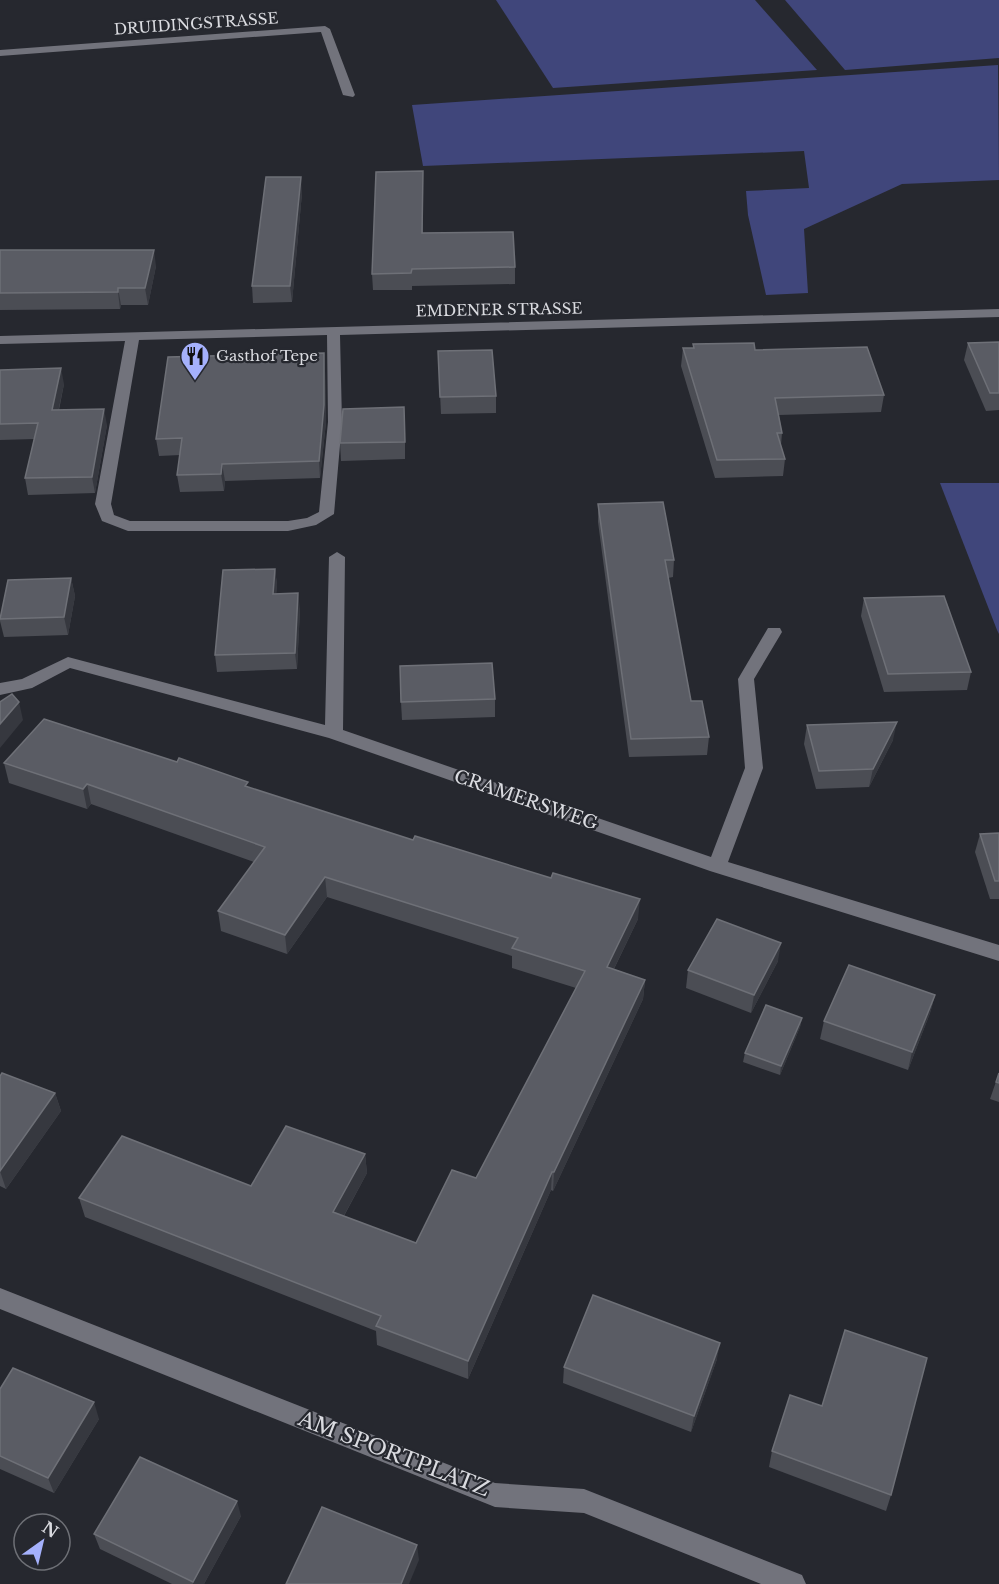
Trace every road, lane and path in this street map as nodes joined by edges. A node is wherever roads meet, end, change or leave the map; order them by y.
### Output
1 (0, 53) edge
2 (349, 95) dead end
3 (999, 313) edge
4 (333, 331) junction
5 (133, 336) junction
6 (0, 340) edge
7 (337, 557) dead end
8 (774, 632) dead end
9 (0, 689) edge
10 (334, 734) junction
11 (717, 866) junction
12 (999, 953) edge
13 (0, 1298) edge
14 (793, 1584) edge

1 - 2 street, DRUIDINGSTRASSE
3 - 4 street, EMDENER STRASSE
4 - 5 street, EMDENER STRASSE
4 - 5 street
5 - 6 street, EMDENER STRASSE
7 - 10 street
8 - 11 street
9 - 10 street, CRAMERSWEG
10 - 11 street, CRAMERSWEG
11 - 12 street, CRAMERSWEG
13 - 14 street, AM SPORTPLATZ

